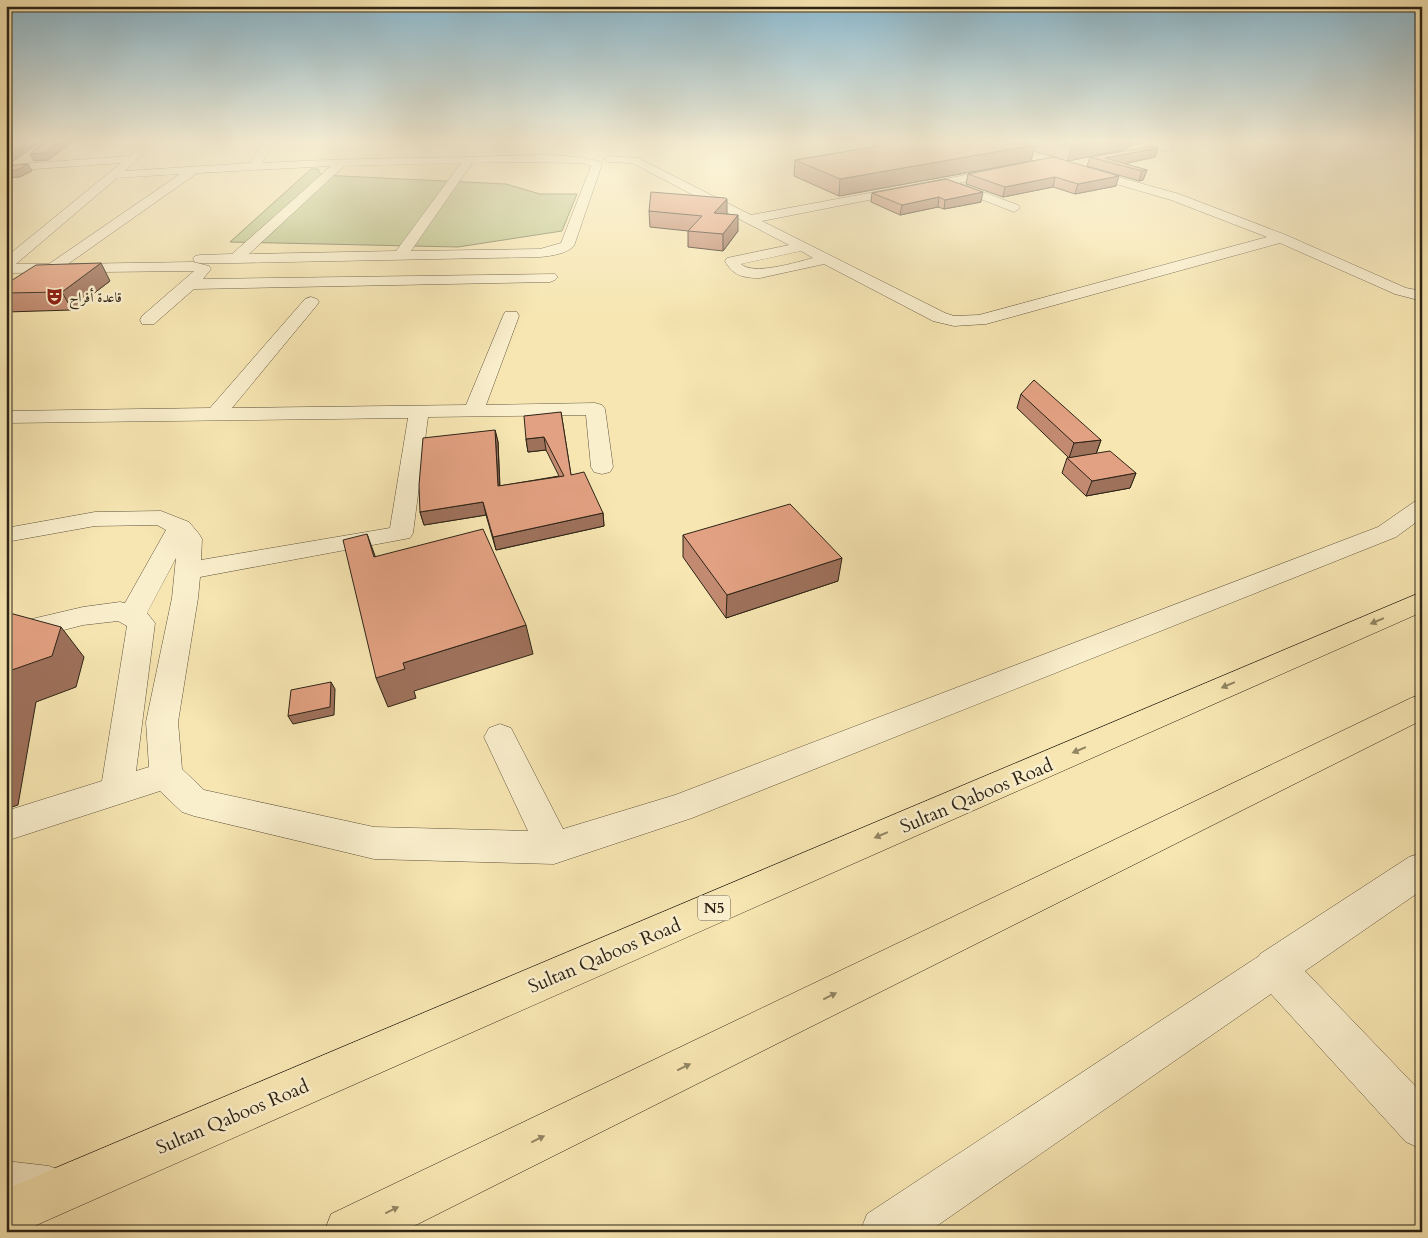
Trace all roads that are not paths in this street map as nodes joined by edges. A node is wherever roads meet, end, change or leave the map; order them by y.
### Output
1 (86, 199) edge
2 (152, 199) edge
3 (296, 199) edge
4 (441, 199) edge
5 (584, 199) edge
6 (710, 199) edge
7 (857, 199) edge
8 (990, 199) edge
9 (1180, 199) edge
10 (1014, 208) dead end
11 (750, 219) junction
12 (1281, 238) junction
13 (802, 247) junction
14 (400, 256) junction
15 (235, 258) junction
16 (200, 259) dead end
17 (826, 259) junction
18 (6, 265) edge
19 (51, 268) junction
20 (6, 269) edge
21 (550, 277) dead end
22 (190, 284) junction
23 (1422, 296) edge
24 (311, 302) dead end
25 (511, 316) dead end
26 (148, 320) dead end
27 (419, 412) junction
28 (473, 412) junction
29 (216, 414) junction
30 (6, 417) edge
31 (602, 467) dead end
32 (1422, 507) edge
33 (180, 527) junction
34 (6, 535) edge
35 (188, 571) junction
36 (1422, 601) edge
37 (132, 616) junction
38 (6, 635) edge
39 (1422, 706) edge
40 (500, 737) dead end
41 (166, 775) junction
42 (117, 791) junction
43 (6, 826) edge
44 (554, 848) junction
45 (1422, 869) edge
46 (1274, 968) junction
47 (1422, 1126) edge
48 (6, 1185) edge
49 (58, 1192) junction
50 (6, 1208) edge
51 (6, 1214) edge
52 (348, 1232) edge
53 (885, 1232) edge

1 - 18 street
2 - 19 street
3 - 15 street
4 - 14 street
5 - 14 street
6 - 11 street
7 - 11 street
8 - 10 street
9 - 12 street
11 - 13 street
12 - 17 street
12 - 23 street
13 - 17 street
13 - 17 street
14 - 15 street
15 - 16 street
19 - 20 street
19 - 22 street
21 - 22 street
22 - 26 street
24 - 29 street
25 - 28 street
27 - 28 street
27 - 29 street
27 - 35 street
28 - 31 street
29 - 30 street
32 - 44 street
33 - 34 street
33 - 35 street
33 - 37 street
35 - 41 street
36 -> 49 highway, Sultan Qaboos Road / N5
37 - 38 street
37 - 42 street
52 -> 39 highway
40 - 44 street
41 - 42 street
41 - 44 street
42 - 43 street
45 - 46 street
46 - 47 street
46 - 53 street
48 - 49 street
49 - 50 street
49 - 51 highway, Sultan Qaboos Road / N5

